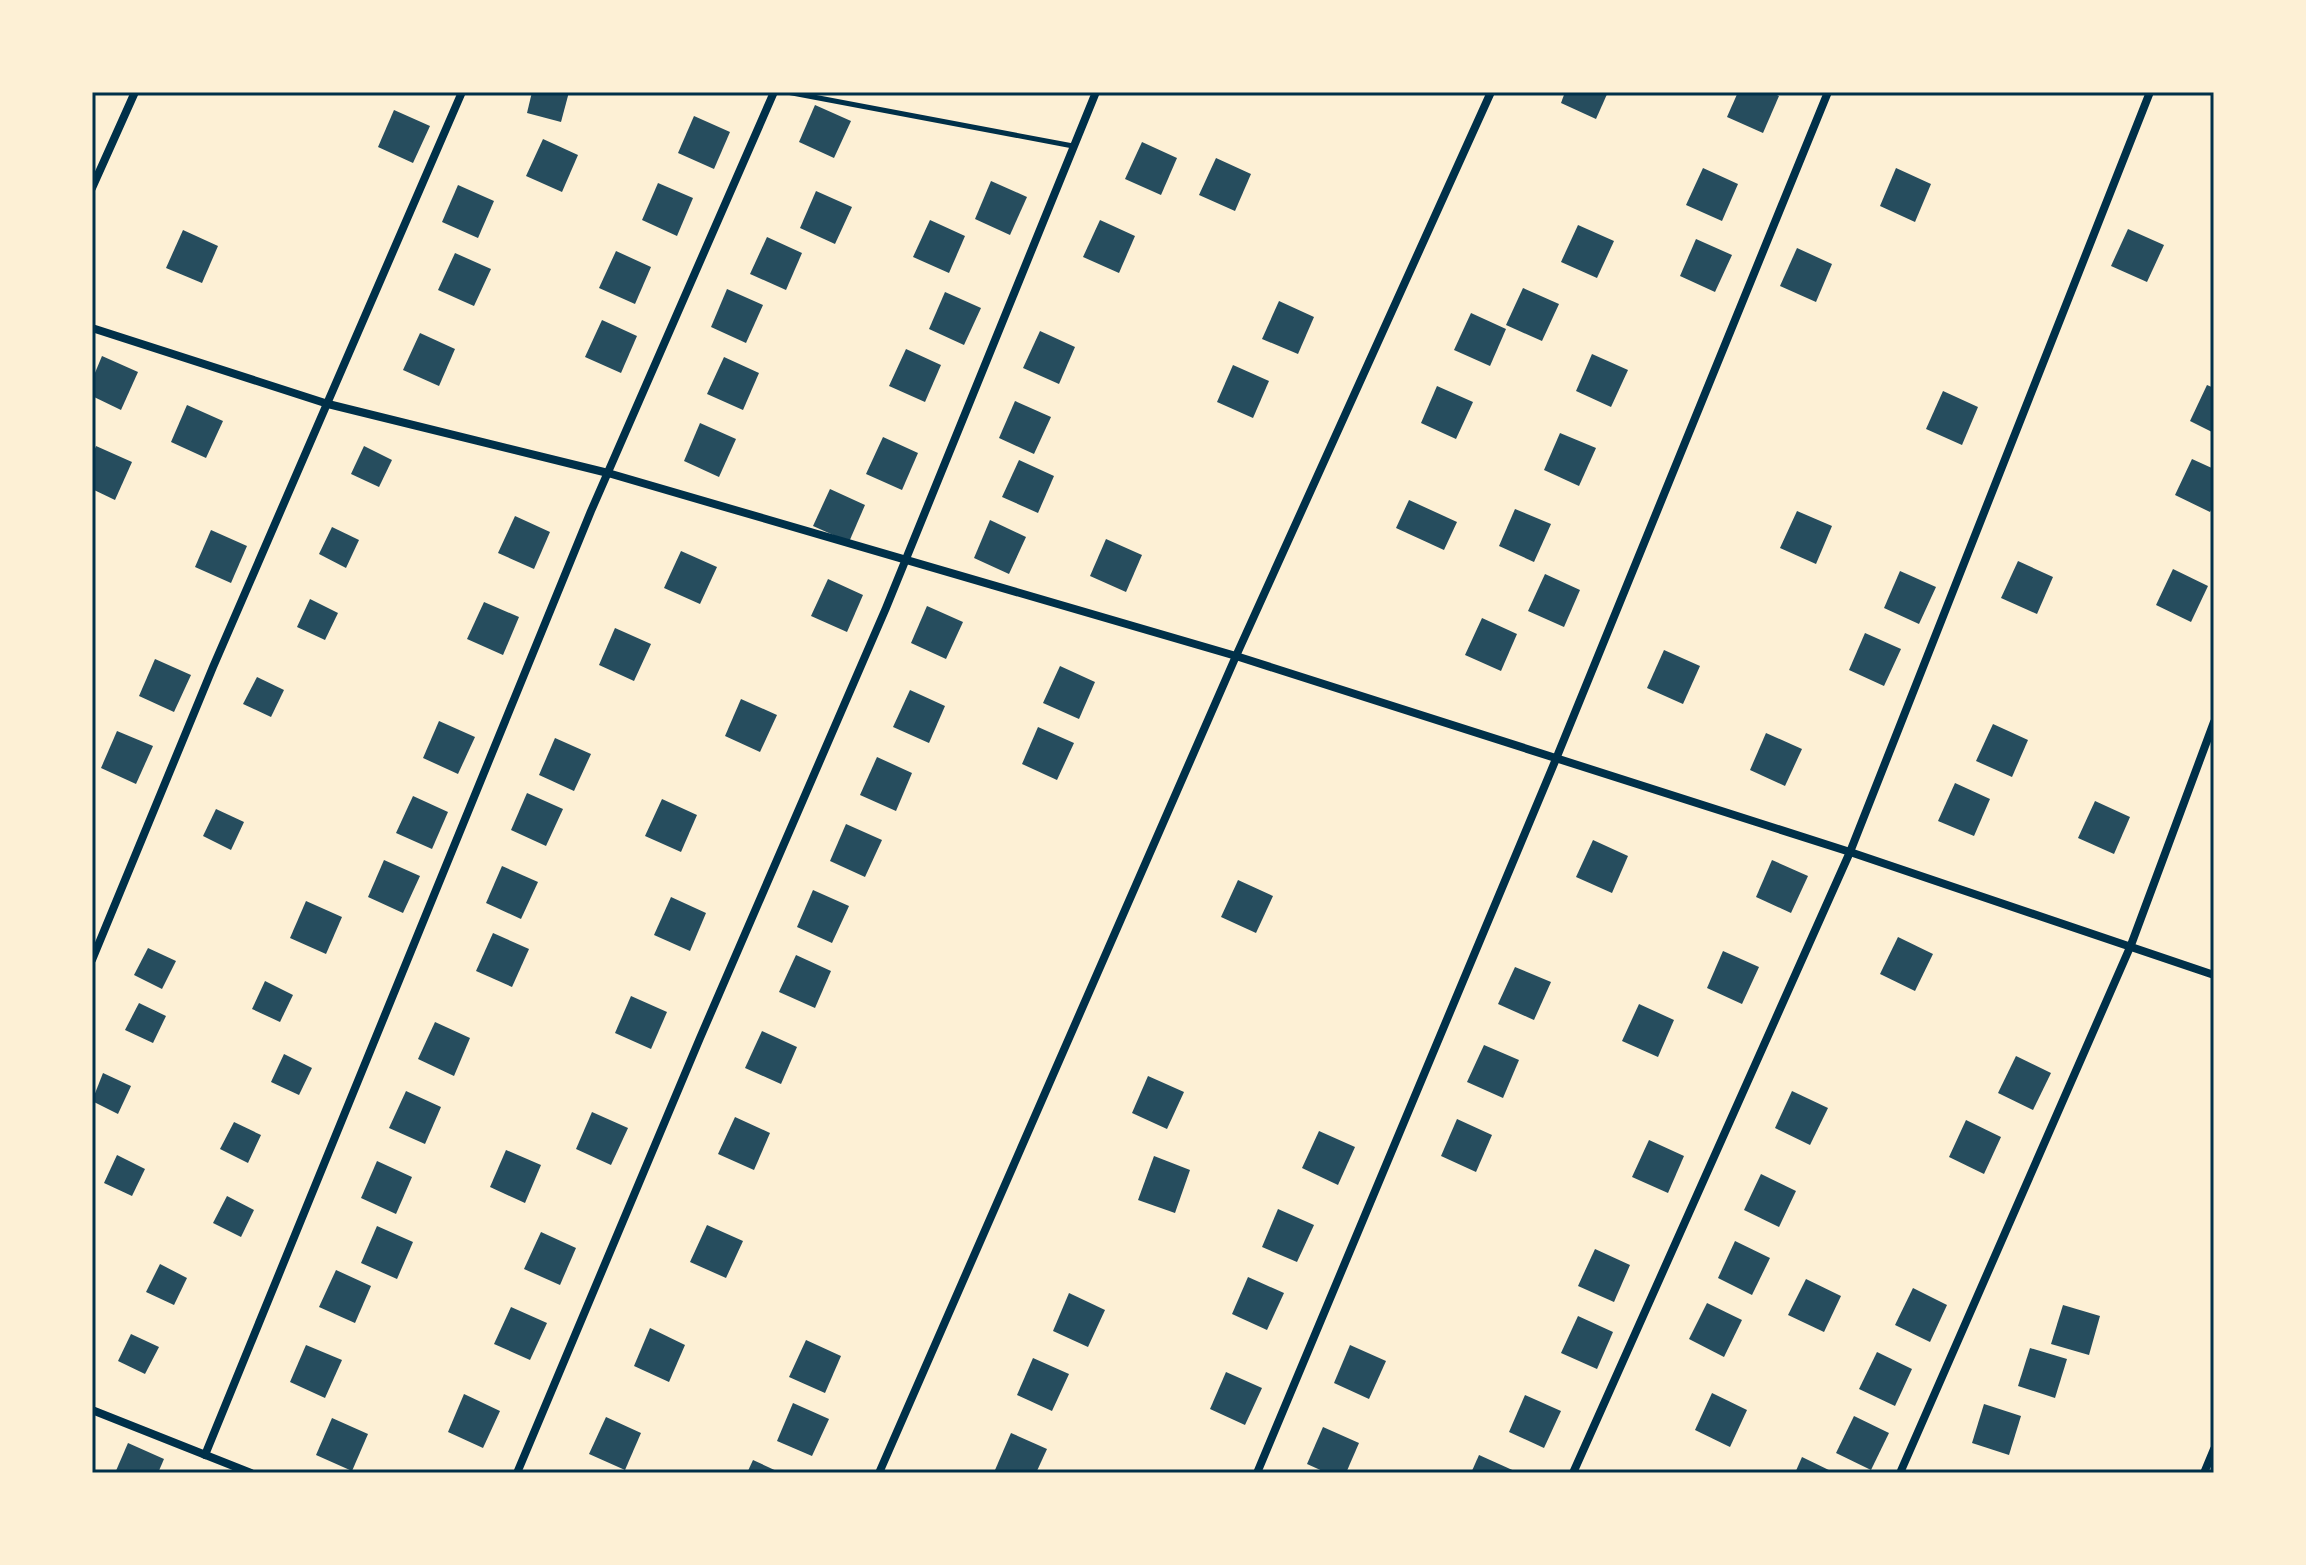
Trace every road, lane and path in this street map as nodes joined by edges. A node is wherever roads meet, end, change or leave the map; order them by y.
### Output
1 (135, 92) edge
2 (462, 92) edge
3 (774, 92) edge
4 (787, 92) edge
5 (1096, 92) edge
6 (1491, 92) edge
7 (1828, 92) edge
8 (2150, 92) edge
9 (1074, 146) junction
10 (92, 188) edge
11 (92, 328) edge
12 (328, 404) junction
13 (608, 473) junction
14 (905, 561) junction
15 (1236, 656) junction
16 (2214, 722) edge
17 (1556, 759) junction
18 (1850, 852) junction
19 (2131, 945) junction
20 (92, 960) edge
21 (2214, 975) edge
22 (92, 1410) edge
23 (2214, 1449) edge
24 (205, 1455) junction
25 (251, 1473) edge
26 (517, 1473) edge
27 (879, 1473) edge
28 (1257, 1473) edge
29 (1573, 1473) edge
30 (1900, 1473) edge
31 (2204, 1473) edge

1 - 10 street
2 - 12 street
3 - 13 street
4 - 9 lane
5 - 9 street
6 - 15 street
7 - 17 street
8 - 18 street
9 - 14 street
11 - 12 street
12 - 13 street
12 - 20 street
13 - 14 street
13 - 24 street
14 - 15 street
14 - 26 street
15 - 17 street
15 - 27 street
16 - 19 street
17 - 18 street
17 - 28 street
18 - 19 street
18 - 29 street
19 - 21 street
19 - 30 street
22 - 24 street
23 - 31 street
24 - 25 street

